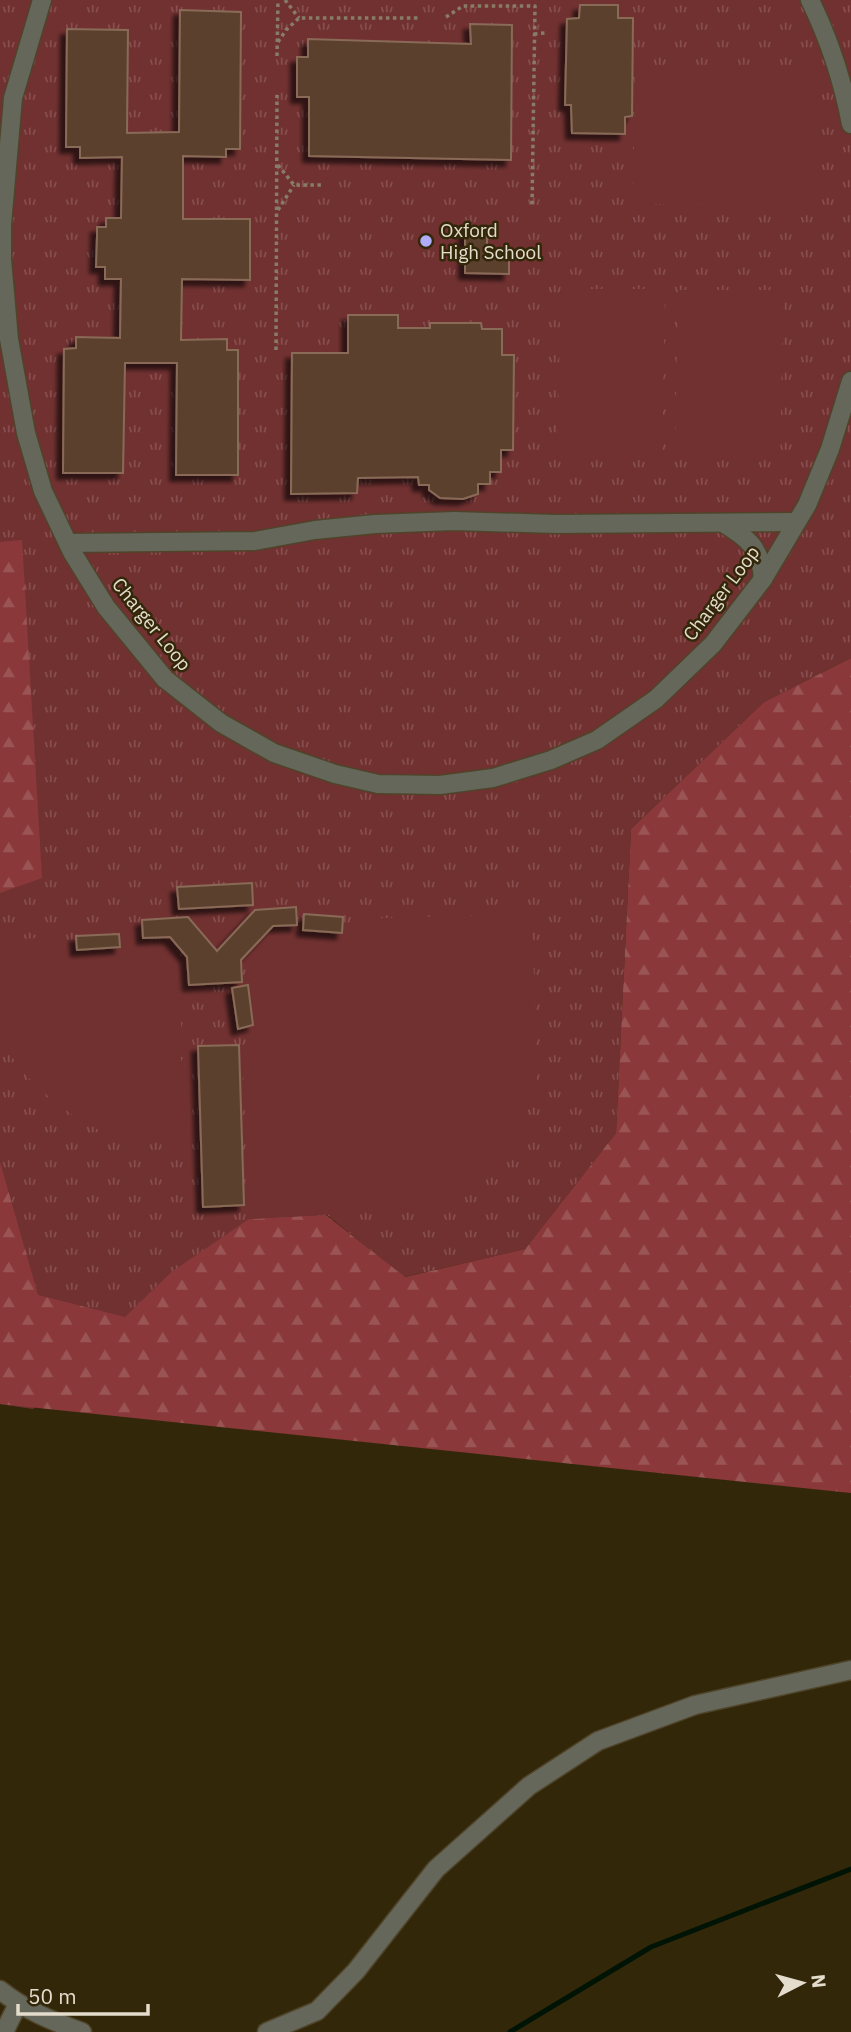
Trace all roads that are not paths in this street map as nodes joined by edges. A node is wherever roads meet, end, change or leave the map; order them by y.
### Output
1 (42, 0) edge
2 (810, 0) edge
3 (851, 124) edge
4 (4, 171) edge
5 (1, 225) edge
6 (1, 259) edge
7 (3, 309) edge
8 (851, 381) edge
9 (720, 521) junction
10 (796, 522) junction
11 (68, 542) junction
12 (763, 579) junction
13 (851, 1670) edge
14 (0, 1990) edge
15 (18, 2004) junction
16 (4, 2032) edge
17 (82, 2032) edge
18 (267, 2032) edge

1 - 4 street, Charger Loop
2 - 3 street
4 - 5 street, Charger Loop
5 - 6 street, Charger Loop
6 - 7 street, Charger Loop
7 - 11 street, Charger Loop
8 - 10 street, Charger Loop
9 - 10 street
9 - 11 street
9 - 12 street
10 - 12 street, Charger Loop
11 - 12 street, Charger Loop
13 - 18 street
14 - 15 street
15 - 16 street
15 - 17 street

